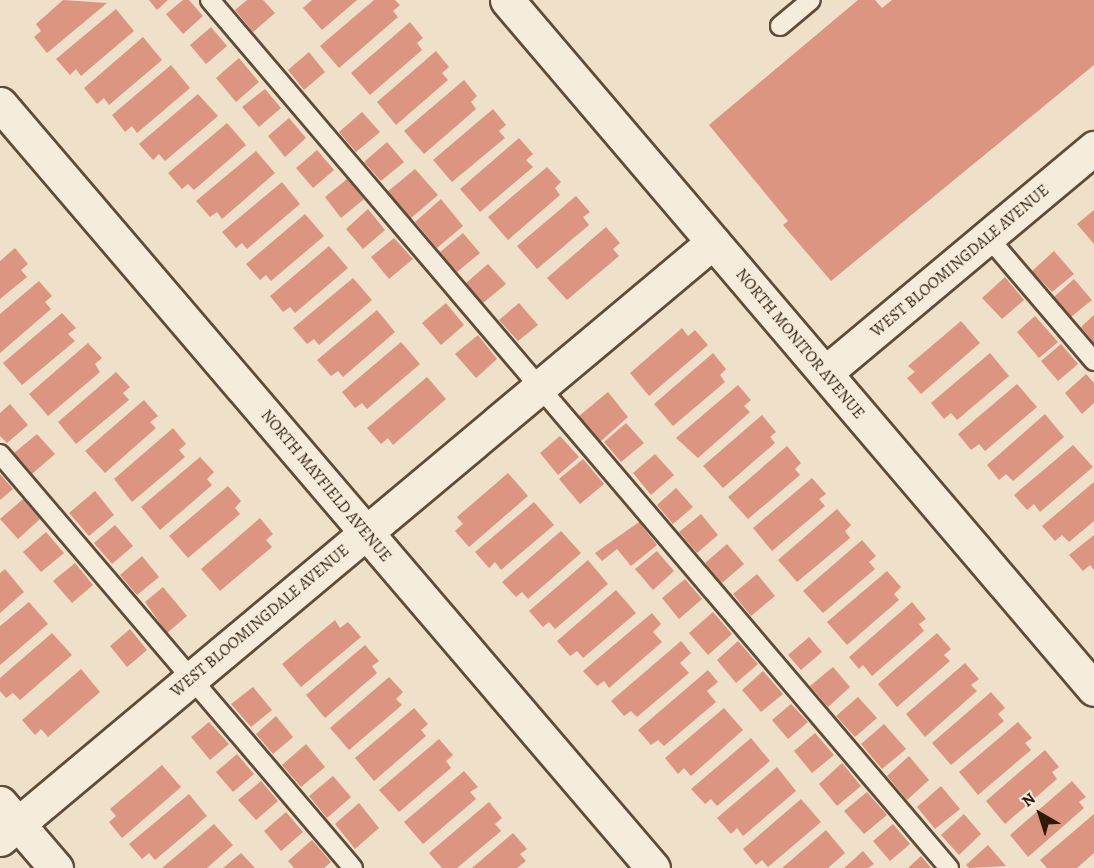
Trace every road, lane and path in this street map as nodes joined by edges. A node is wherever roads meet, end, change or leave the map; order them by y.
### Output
1 (210, 0) edge
2 (507, 0) edge
3 (811, 0) edge
4 (780, 26) dead end
5 (0, 104) edge
6 (1094, 148) edge
7 (988, 237) junction
8 (713, 242) junction
9 (1094, 361) edge
10 (825, 373) junction
11 (539, 387) junction
12 (0, 453) edge
13 (366, 532) junction
14 (191, 678) junction
15 (1094, 689) edge
16 (6, 822) edge
17 (56, 868) edge
18 (353, 868) edge
19 (653, 868) edge
20 (949, 868) edge

1 - 11 lane
2 - 8 street, NORTH MONITOR AVENUE
3 - 4 lane
5 - 13 street, NORTH MAYFIELD AVENUE
6 - 7 street, WEST BLOOMINGDALE AVENUE
7 - 9 lane
7 - 10 street, WEST BLOOMINGDALE AVENUE
8 - 10 street, NORTH MONITOR AVENUE
8 - 11 street, WEST BLOOMINGDALE AVENUE
10 - 15 street, NORTH MONITOR AVENUE
11 - 13 street, WEST BLOOMINGDALE AVENUE
11 - 20 lane
12 - 14 lane
13 - 14 street, WEST BLOOMINGDALE AVENUE
13 - 19 street, NORTH MAYFIELD AVENUE
14 - 16 street, WEST BLOOMINGDALE AVENUE
14 - 18 lane
16 - 17 street

